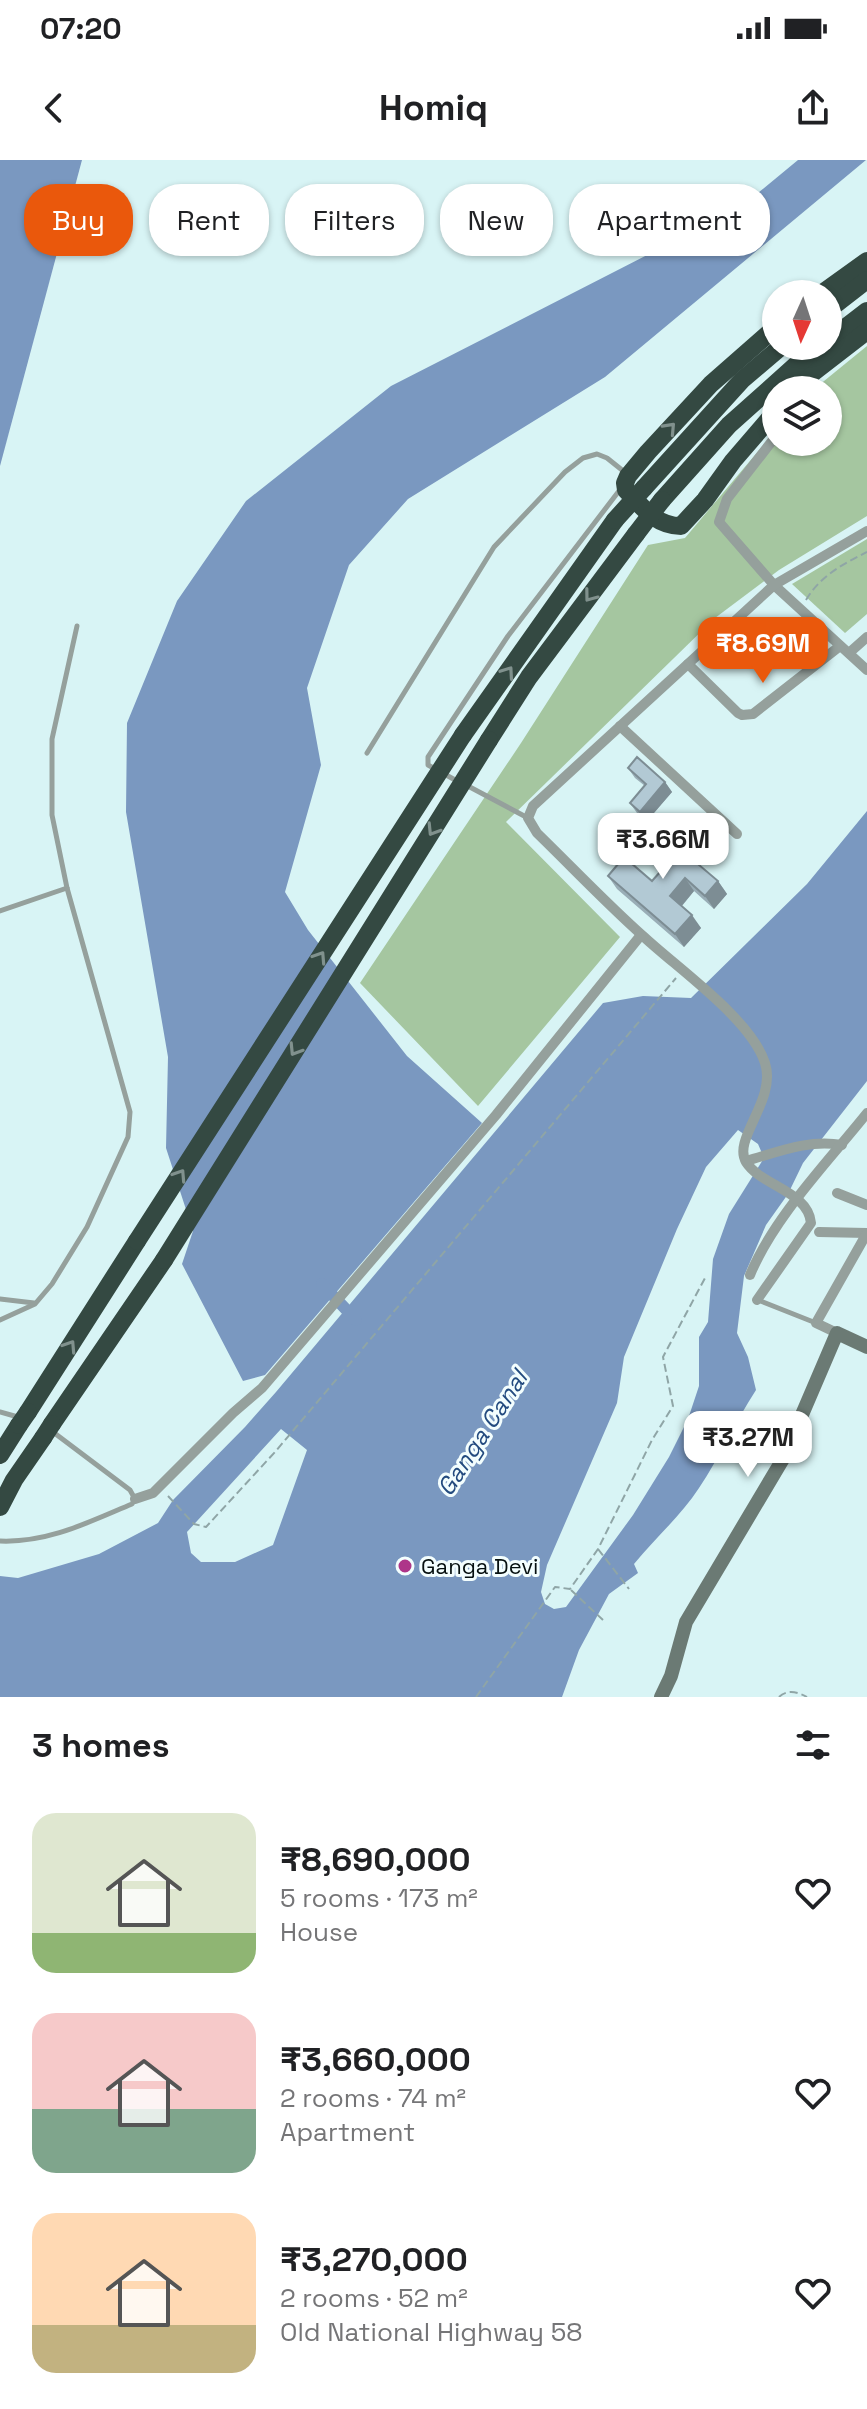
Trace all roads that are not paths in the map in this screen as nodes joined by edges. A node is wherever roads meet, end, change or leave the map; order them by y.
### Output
1 (867, 261) edge
2 (841, 280) edge
3 (867, 280) edge
4 (842, 299) edge
5 (867, 311) edge
6 (842, 330) edge
7 (867, 331) edge
8 (762, 339) edge
9 (766, 360) edge
10 (803, 360) edge
11 (812, 376) edge
12 (762, 427) edge
13 (762, 454) edge
14 (627, 479) junction
15 (867, 531) edge
16 (774, 585) junction
17 (77, 626) dead end
18 (867, 637) edge
19 (844, 650) junction
20 (688, 664) junction
21 (867, 670) edge
22 (620, 726) junction
23 (367, 753) dead end
24 (528, 818) junction
25 (737, 834) dead end
26 (67, 888) junction
27 (0, 911) edge
28 (641, 935) junction
29 (867, 1113) edge
30 (842, 1145) junction
31 (746, 1161) junction
32 (837, 1193) dead end
33 (793, 1197) junction
34 (867, 1205) edge
35 (819, 1232) dead end
36 (867, 1233) edge
37 (750, 1275) dead end
38 (0, 1299) edge
39 (757, 1300) joint
40 (35, 1304) junction
41 (0, 1320) edge
42 (816, 1323) junction
43 (837, 1333) junction
44 (867, 1347) edge
45 (0, 1412) edge
46 (37, 1425) junction
47 (0, 1455) edge
48 (135, 1499) junction
49 (0, 1507) edge
50 (0, 1541) edge
51 (661, 1697) edge

1 - 2 highway
3 - 4 highway
5 - 6 highway
7 - 11 highway
14 -> 8 highway
46 -> 9 highway, bridge
10 -> 46 highway, bridge
12 - 14 highway
13 - 16 street
14 - 23 lane
14 - 24 lane
15 - 16 street
16 - 19 street
16 - 20 street
17 - 26 lane
18 - 19 street
19 - 20 street
19 - 21 street
20 - 22 street
22 - 24 street
22 - 25 street
24 - 28 street
26 - 27 lane
26 - 40 lane
28 - 31 street
28 - 48 street
29 - 30 street
30 - 31 street
30 - 33 street
31 - 33 street
32 - 34 street
33 - 37 street
33 - 39 street
35 - 36 street
36 - 42 street
38 - 40 lane
39 - 42 lane
40 - 41 lane
42 - 43 street
43 - 44 street
43 - 51 street
45 - 46 lane
46 - 47 highway
46 - 48 lane
46 - 49 highway
48 - 50 lane

